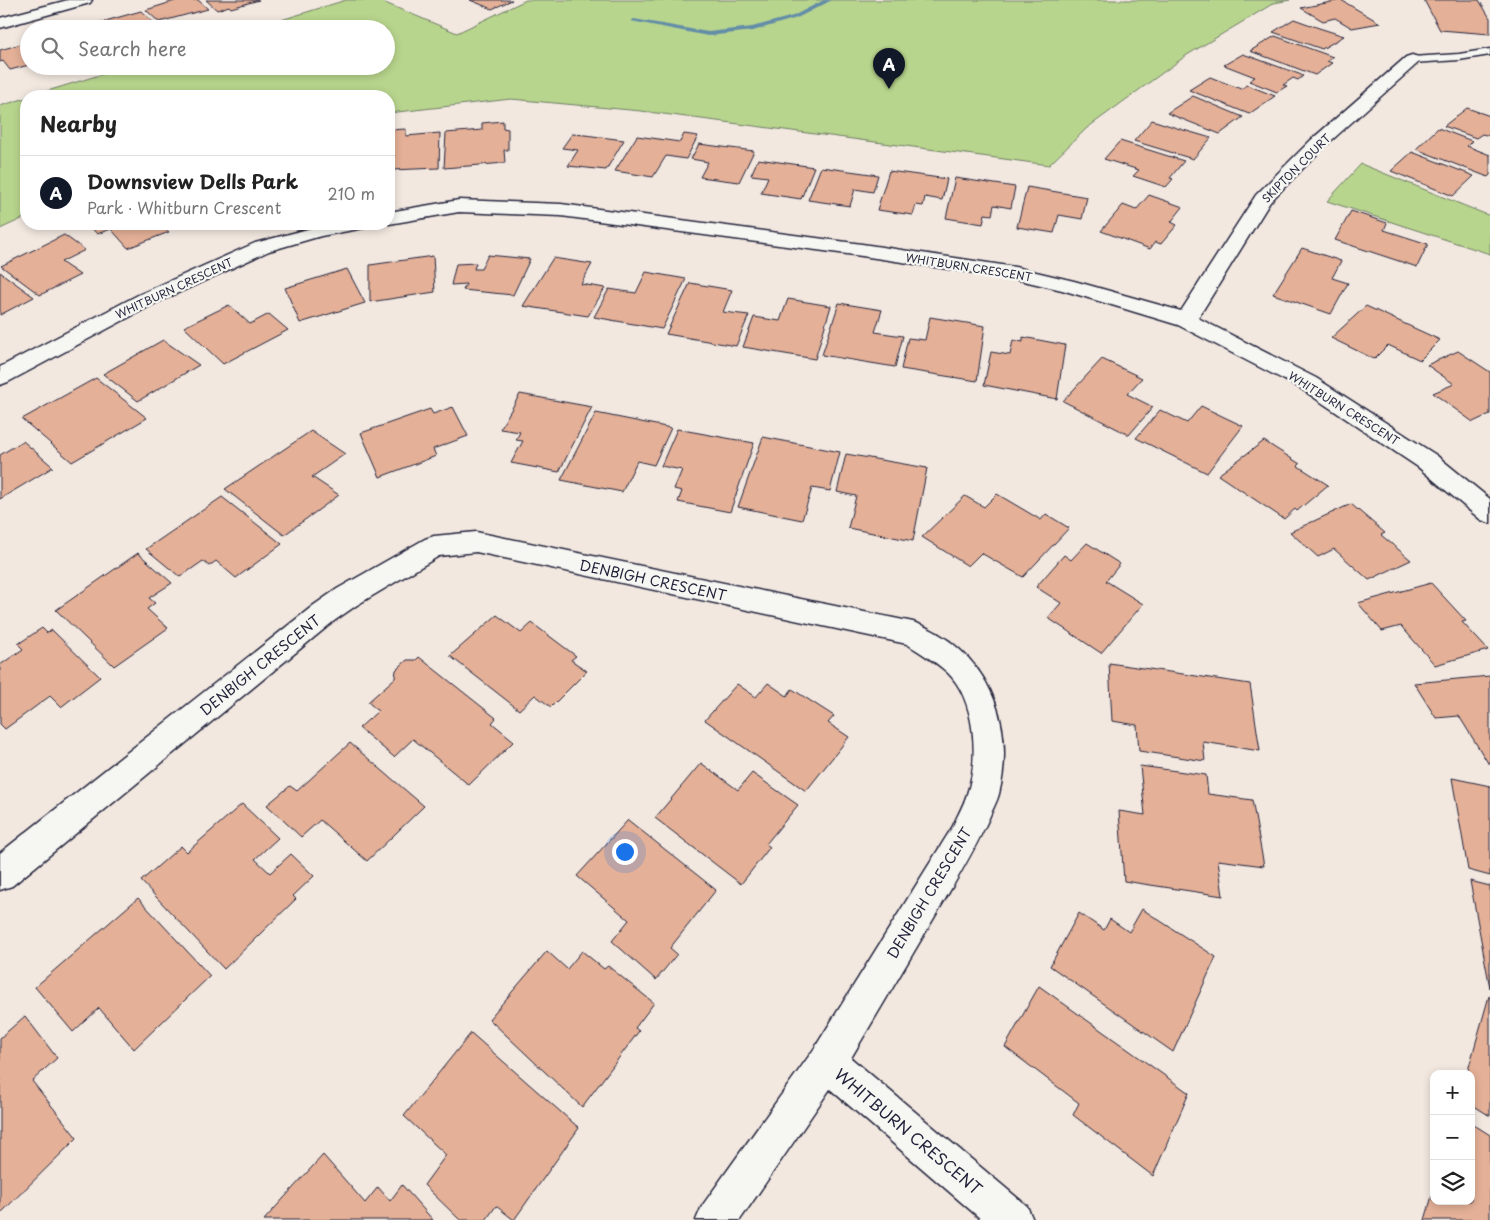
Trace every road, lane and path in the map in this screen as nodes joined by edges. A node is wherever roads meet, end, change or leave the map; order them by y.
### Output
1 (85, 0) edge
2 (0, 23) edge
3 (1490, 52) edge
4 (1412, 60) joint
5 (395, 217) edge
6 (324, 230) edge
7 (1186, 320) junction
8 (0, 377) edge
9 (1490, 513) edge
10 (0, 874) edge
11 (827, 1062) junction
12 (716, 1220) edge
13 (1013, 1220) edge

1 - 2 street
3 - 4 lane
4 - 7 street, SKIPTON COURT
5 - 7 street, WHITBURN CRESCENT
6 - 8 street, WHITBURN CRESCENT
7 - 9 street, WHITBURN CRESCENT
10 - 11 street, DENBIGH CRESCENT
11 - 12 street, DENBIGH CRESCENT
11 - 13 street, WHITBURN CRESCENT

